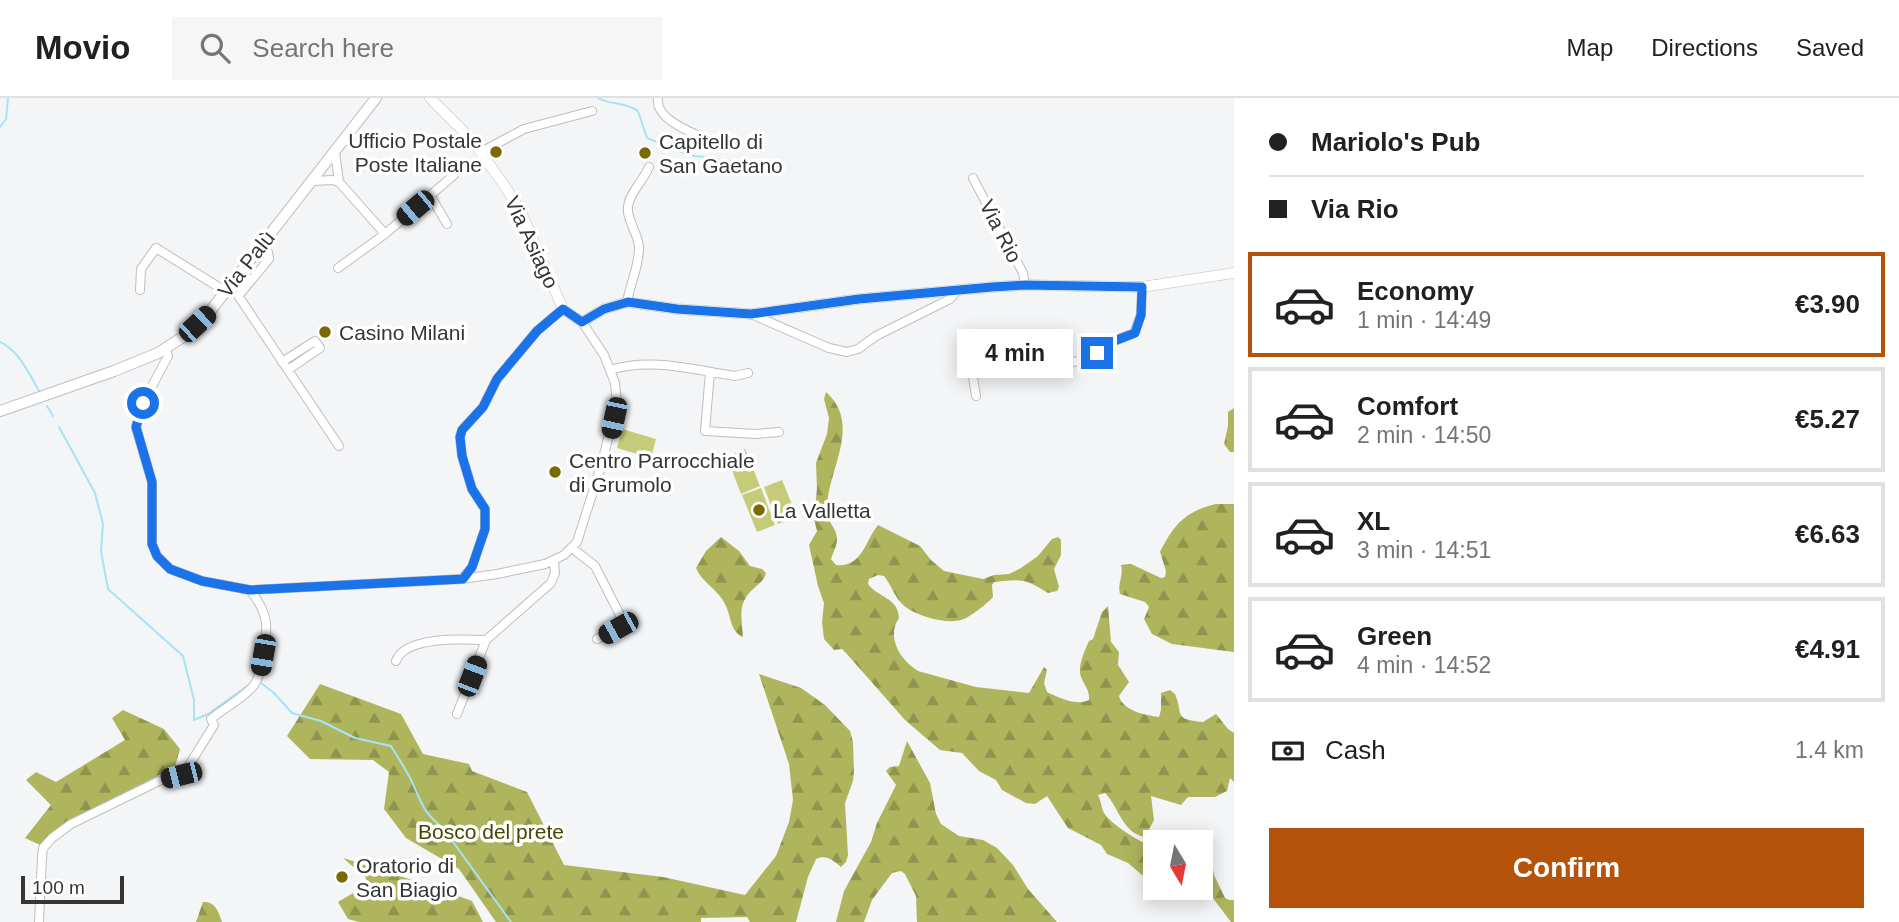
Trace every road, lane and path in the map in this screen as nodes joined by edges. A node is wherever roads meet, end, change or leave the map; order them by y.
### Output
1 (376, 98) edge
2 (430, 98) edge
3 (658, 98) edge
4 (592, 111) dead end
5 (699, 136) dead end
6 (335, 152) junction
7 (481, 152) junction
8 (649, 167) dead end
9 (323, 168) junction
10 (454, 175) dead end
11 (973, 178) dead end
12 (336, 179) junction
13 (313, 181) junction
14 (430, 195) junction
15 (447, 224) dead end
16 (385, 234) junction
17 (258, 249) junction
18 (338, 268) dead end
19 (1234, 273) edge
20 (1025, 285) junction
21 (1142, 287) junction
22 (140, 290) dead end
23 (225, 291) junction
24 (957, 291) junction
25 (628, 302) junction
26 (563, 309) junction
27 (751, 314) junction
28 (582, 322) junction
29 (166, 349) junction
30 (282, 362) junction
31 (288, 370) junction
32 (610, 370) junction
33 (710, 372) junction
34 (748, 373) dead end
35 (976, 396) dead end
36 (0, 411) edge
37 (779, 432) dead end
38 (339, 446) dead end
39 (572, 548) junction
40 (554, 561) junction
41 (463, 579) junction
42 (250, 590) junction
43 (597, 639) dead end
44 (486, 640) junction
45 (396, 661) dead end
46 (457, 714) dead end
47 (39, 922) edge

1 - 6 main road, Via Palù
2 - 7 street, Via Asiago
3 - 5 street
4 - 7 street
6 - 9 main road, Via Palù
6 - 12 street
7 - 26 street, Via Asiago
8 - 25 street
9 - 12 street
9 - 13 main road, Via Palù
10 - 14 street
11 - 20 street, Via Rio
12 - 13 street
12 - 16 street
13 - 17 main road, Via Palù
14 - 15 street
14 - 16 street
16 - 18 street
17 - 23 main road, Via Palù
17 - 30 street
19 - 21 street, Via Rio
20 - 21 street, Via Rio
20 - 24 street, Via Rio
21 - 35 street
22 - 23 street
23 - 29 main road, Via Palù
24 - 27 street, Via Rio
24 - 27 street, Via Rio
25 - 27 street
25 - 28 street
26 - 28 street, Via Asiago
26 - 41 street
28 - 32 street
29 - 36 main road, Via Palù
29 - 42 street
30 - 31 street
30 - 31 street
31 - 38 street
32 - 33 street
32 - 39 street
33 - 34 street
33 - 37 street
39 - 40 street
39 - 43 street
40 - 41 street
40 - 44 street
41 - 42 street
42 - 47 street
44 - 45 street
44 - 46 street

